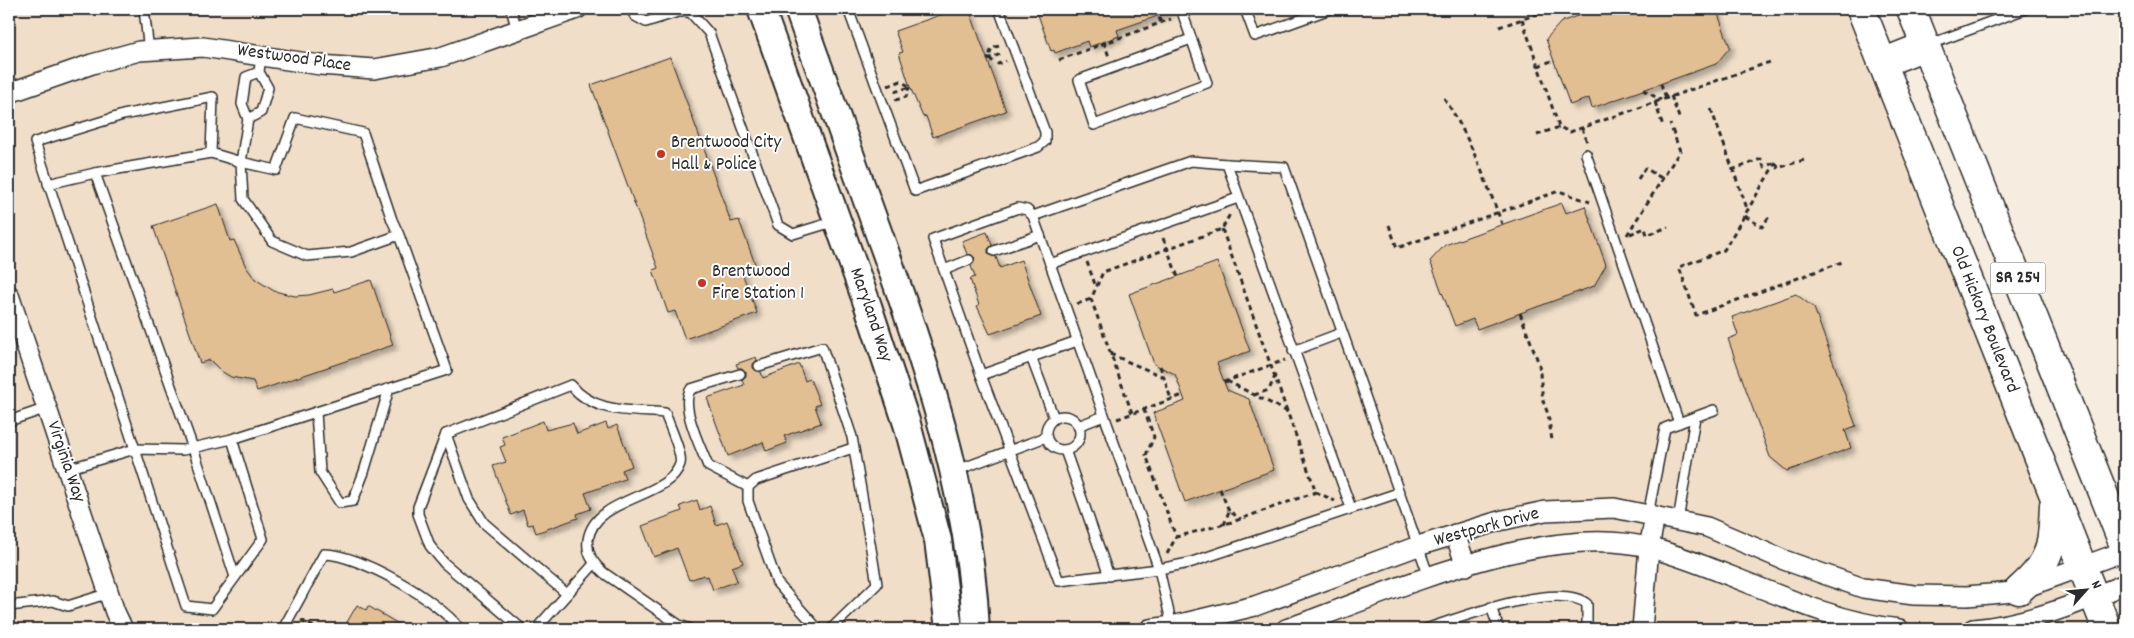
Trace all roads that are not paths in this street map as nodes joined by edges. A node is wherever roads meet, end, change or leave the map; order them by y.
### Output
1 (144, 9) edge
2 (511, 9) edge
3 (577, 9) edge
4 (631, 9) edge
5 (760, 9) edge
6 (798, 9) edge
7 (848, 9) edge
8 (999, 9) edge
9 (1246, 9) edge
10 (1330, 9) edge
11 (1861, 9) edge
12 (1910, 9) edge
13 (2025, 9) edge
14 (689, 10) edge
15 (1182, 12) edge
16 (518, 30) junction
17 (1192, 39) junction
18 (1925, 46) junction
19 (149, 50) junction
20 (1882, 63) junction
21 (260, 64) junction
22 (9, 93) edge
23 (248, 118) junction
24 (211, 153) junction
25 (1586, 154) dead end
26 (241, 162) junction
27 (1227, 164) junction
28 (95, 172) junction
29 (48, 184) junction
30 (1238, 198) junction
31 (1033, 216) junction
32 (836, 221) junction
33 (399, 234) junction
34 (1040, 235) junction
35 (880, 238) junction
36 (994, 251) dead end
37 (969, 260) dead end
38 (1050, 264) junction
39 (944, 270) junction
40 (9, 295) edge
41 (1341, 333) junction
42 (1077, 341) junction
43 (1294, 354) junction
44 (1032, 357) junction
45 (759, 366) dead end
46 (740, 374) dead end
47 (981, 375) junction
48 (388, 389) junction
49 (47, 408) junction
50 (1714, 410) dead end
51 (316, 412) junction
52 (1695, 417) junction
53 (1054, 418) junction
54 (1106, 419) junction
55 (9, 421) edge
56 (1679, 423) junction
57 (1078, 426) junction
58 (446, 434) junction
59 (1046, 437) junction
60 (232, 439) junction
61 (193, 448) junction
62 (853, 448) junction
63 (135, 449) junction
64 (1065, 450) junction
65 (1010, 451) junction
66 (67, 469) junction
67 (952, 472) junction
68 (748, 487) junction
69 (1398, 493) junction
70 (2054, 496) junction
71 (1351, 508) junction
72 (1651, 516) junction
73 (1678, 521) junction
74 (1455, 534) junction
75 (1418, 546) junction
76 (1650, 548) junction
77 (2125, 550) edge
78 (594, 564) junction
79 (1466, 566) junction
80 (2082, 568) junction
81 (1159, 570) junction
82 (1109, 576) junction
83 (235, 577) junction
84 (1429, 578) junction
85 (2125, 584) edge
86 (2018, 590) junction
87 (109, 593) junction
88 (567, 594) junction
89 (2094, 597) junction
90 (9, 606) edge
91 (1492, 607) junction
92 (1172, 626) junction
93 (123, 629) edge
94 (283, 629) edge
95 (460, 629) edge
96 (522, 629) edge
97 (536, 629) edge
98 (690, 629) edge
99 (818, 629) edge
100 (831, 629) edge
101 (949, 629) edge
102 (976, 629) edge
103 (1150, 629) edge
104 (1286, 629) edge
105 (1426, 629) edge
106 (1499, 629) edge
107 (1587, 629) edge
108 (1642, 629) edge
109 (1723, 629) edge
110 (1741, 629) edge
111 (1899, 629) edge
112 (1972, 629) edge
113 (2107, 629) edge

1 - 19 lane
2 - 16 lane
3 - 16 street, Westwood Place
4 - 14 lane
5 - 32 main road, Maryland Way
6 - 35 main road, Maryland Way
7 - 8 lane
9 - 10 lane
11 - 20 main road, Old Hickory Boulevard / SR 254
12 - 18 main road, SR 254
13 - 18 lane
14 - 32 lane
15 - 17 lane
16 - 21 street, Westwood Place
17 - 17 lane
18 - 20 main road
18 - 77 main road, SR 254
19 - 21 street, Westwood Place
19 - 22 street, Westwood Place
20 - 70 main road, Old Hickory Boulevard / SR 254
21 - 23 lane
21 - 23 lane
23 - 26 lane
24 - 26 lane
24 - 28 lane
24 - 29 lane
25 - 56 lane
26 - 33 lane
26 - 33 lane
27 - 30 lane
27 - 31 lane
27 - 41 lane
28 - 29 lane
28 - 61 lane
29 - 63 lane
30 - 38 lane
30 - 43 lane
31 - 34 lane
31 - 39 lane
32 - 35 main road
32 - 101 main road, Maryland Way
33 - 48 lane
34 - 36 lane
34 - 38 lane
35 - 67 main road, Maryland Way
37 - 39 lane
38 - 42 lane
39 - 47 lane
40 - 49 street, Virginia Way
41 - 43 lane
41 - 69 lane
42 - 44 lane
42 - 54 lane
43 - 71 lane
44 - 47 lane
44 - 53 lane
45 - 62 lane
46 - 68 lane
47 - 65 lane
48 - 51 lane
48 - 51 lane
49 - 55 lane
49 - 66 street, Virginia Way
50 - 52 lane
51 - 60 lane
52 - 56 lane
52 - 73 lane
53 - 57 lane
53 - 59 lane
54 - 57 lane
54 - 81 lane
56 - 72 lane
57 - 64 lane
58 - 78 lane
58 - 88 lane
58 - 96 lane
59 - 64 lane
59 - 65 lane
60 - 61 lane
60 - 83 lane
61 - 63 lane
61 - 83 lane
62 - 68 lane
62 - 100 lane
63 - 66 lane
63 - 83 lane
64 - 82 lane
65 - 67 lane
65 - 82 lane
66 - 87 street, Virginia Way
67 - 102 main road, Maryland Way
68 - 99 lane
69 - 71 lane
69 - 75 lane
70 - 80 main road, Old Hickory Boulevard / SR 254
70 - 86 main road
71 - 81 lane
72 - 73 street, Westpark Drive
72 - 74 street, Westpark Drive
72 - 76 street
73 - 86 street, Westpark Drive
74 - 75 street, Westpark Drive
74 - 79 street
75 - 84 lane
75 - 92 street, Westpark Drive
76 - 79 street, Westpark Drive
76 - 108 street
76 - 111 street, Westpark Drive
77 - 80 street, Westpark Drive
78 - 88 lane
78 - 98 lane
79 - 84 street, Westpark Drive
80 - 86 street, Westpark Drive
80 - 89 main road, Old Hickory Boulevard / SR 254
81 - 82 lane
81 - 92 lane
84 - 104 street, Westpark Drive
85 - 89 street
87 - 90 lane
87 - 93 street, Virginia Way
88 - 97 lane
89 - 112 street
89 - 113 main road, Old Hickory Boulevard / SR 254
91 - 105 lane
91 - 106 lane
91 - 107 lane
92 - 103 street, Westpark Drive
94 - 95 lane
109 - 110 lane

